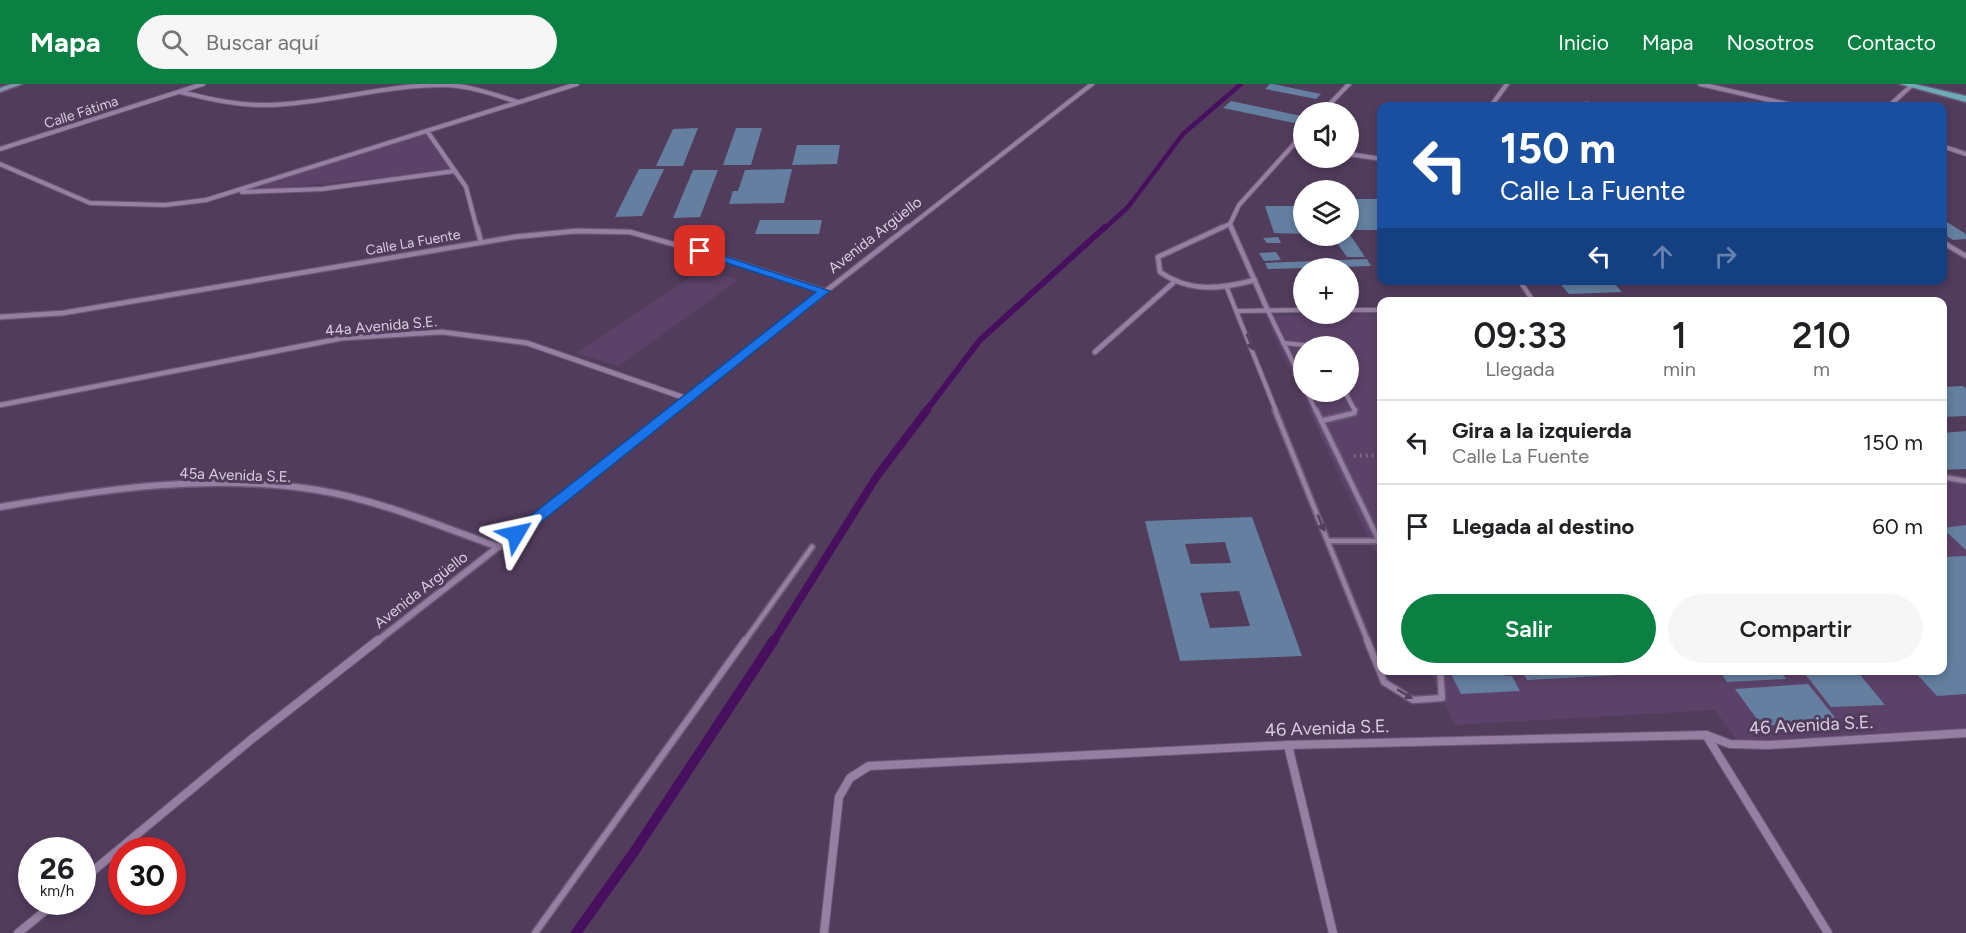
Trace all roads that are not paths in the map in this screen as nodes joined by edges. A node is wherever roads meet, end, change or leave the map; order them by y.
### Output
1 (19, 84) edge
2 (203, 84) edge
3 (577, 84) edge
4 (1092, 84) edge
5 (1349, 84) edge
6 (1507, 84) edge
7 (1700, 84) edge
8 (1936, 84) edge
9 (1908, 85) edge
10 (0, 90) edge
11 (1966, 91) edge
12 (180, 92) junction
13 (1966, 99) edge
14 (519, 102) junction
15 (1332, 102) edge
16 (1494, 102) edge
17 (1777, 102) edge
18 (1893, 102) edge
19 (427, 131) junction
20 (1293, 144) edge
21 (1947, 148) edge
22 (0, 149) edge
23 (1966, 154) edge
24 (1359, 156) edge
25 (1377, 158) edge
26 (0, 164) edge
27 (455, 171) junction
28 (235, 192) junction
29 (1230, 224) junction
30 (482, 242) junction
31 (1947, 245) edge
32 (1966, 256) edge
33 (1255, 280) junction
34 (1173, 284) junction
35 (1227, 288) junction
36 (824, 291) junction
37 (1293, 310) edge
38 (1359, 310) edge
39 (1377, 310) edge
40 (1238, 311) junction
41 (1268, 311) junction
42 (0, 317) edge
43 (1283, 343) junction
44 (1293, 344) edge
45 (1095, 352) dead end
46 (1293, 363) edge
47 (688, 399) junction
48 (1312, 402) edge
49 (1351, 402) edge
50 (0, 405) edge
51 (1321, 421) junction
52 (1947, 478) edge
53 (1966, 481) edge
54 (0, 507) edge
55 (1377, 538) edge
56 (1329, 541) junction
57 (1377, 544) edge
58 (498, 547) junction
59 (812, 547) dead end
60 (1377, 664) edge
61 (1381, 675) edge
62 (1440, 675) edge
63 (1966, 733) edge
64 (1706, 735) junction
65 (1288, 745) junction
66 (96, 868) edge
67 (40, 915) edge
68 (18, 933) edge
69 (535, 933) edge
70 (824, 933) edge
71 (1333, 933) edge
72 (1828, 933) edge

1 - 10 street
2 - 12 street, Calle Fátima
3 - 14 street
4 - 36 street, Avenida Argüello
5 - 15 street
6 - 16 street
7 - 17 street
8 - 11 main road
9 - 13 main road
9 - 18 street
12 - 14 street
12 - 22 street, Calle Fátima
14 - 19 street
19 - 27 street
19 - 28 street
20 - 29 street
21 - 23 street
24 - 25 street
26 - 28 street
27 - 28 street
27 - 30 street
29 - 33 street
29 - 34 street
30 - 36 street, Calle La Fuente
30 - 42 street, Calle La Fuente
31 - 32 street
33 - 35 street
33 - 41 street
34 - 35 street
34 - 45 street
35 - 40 lane
36 - 47 street, Avenida Argüello
37 - 41 lane
38 - 39 lane
40 - 41 lane
40 -> 56 lane
41 - 43 lane
43 - 44 lane
43 - 46 lane
47 - 50 street, 44a Avenida S.E.
47 - 58 street, Avenida Argüello
48 - 51 lane
49 - 51 lane
51 - 55 lane
52 - 53 lane
54 - 58 street, 45a Avenida S.E.
56 - 57 lane
56 -> 60 lane
58 - 66 street, Avenida Argüello
59 - 69 lane
61 -> 62 lane
63 - 64 street, 46 Avenida S.E.
64 - 65 street, 46 Avenida S.E.
64 - 72 street
65 - 70 street, 46 Avenida S.E.
65 - 71 street
67 - 68 street

